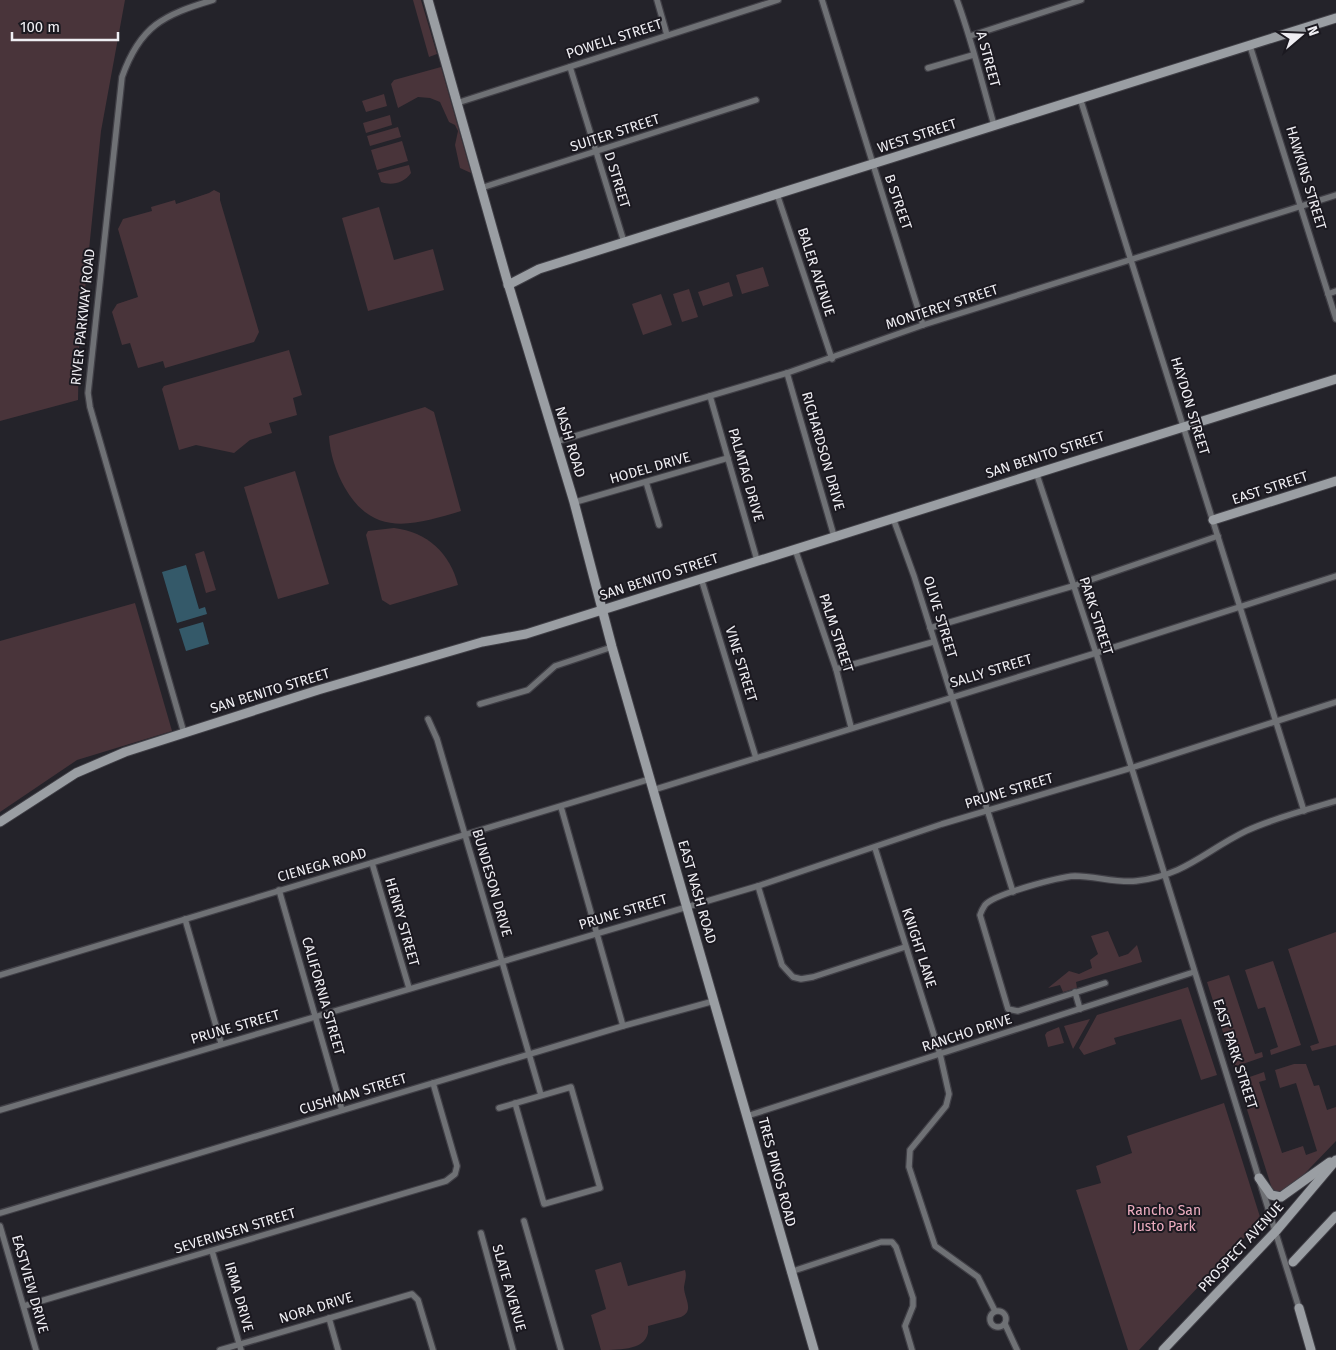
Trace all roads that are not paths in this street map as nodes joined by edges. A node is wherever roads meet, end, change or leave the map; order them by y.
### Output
1 (213, 0) edge
2 (428, 0) edge
3 (657, 0) edge
4 (778, 0) edge
5 (822, 0) edge
6 (957, 0) edge
7 (1081, 0) edge
8 (1336, 18) edge
9 (667, 36) junction
10 (970, 36) junction
11 (1250, 46) junction
12 (973, 54) junction
13 (570, 67) junction
14 (928, 68) dead end
15 (1080, 98) junction
16 (756, 100) dead end
17 (458, 103) junction
18 (994, 125) junction
19 (596, 153) junction
20 (872, 164) junction
21 (481, 188) junction
22 (777, 194) junction
23 (1336, 195) edge
24 (1301, 207) junction
25 (624, 242) junction
26 (1130, 260) junction
27 (508, 285) junction
28 (1336, 291) edge
29 (1328, 294) junction
30 (1336, 319) edge
31 (923, 325) junction
32 (832, 359) junction
33 (787, 373) junction
34 (1336, 379) edge
35 (710, 396) junction
36 (1183, 426) junction
37 (555, 442) junction
38 (728, 458) junction
39 (1036, 472) junction
40 (1336, 481) edge
41 (646, 482) junction
42 (579, 501) dead end
43 (893, 518) junction
44 (1213, 520) junction
45 (659, 525) dead end
46 (834, 536) junction
47 (1218, 536) junction
48 (795, 548) junction
49 (757, 560) junction
50 (1336, 576) edge
51 (701, 578) junction
52 (1073, 586) junction
53 (1240, 606) junction
54 (602, 610) junction
55 (930, 628) junction
56 (934, 642) junction
57 (612, 647) junction
58 (1096, 653) junction
59 (836, 669) junction
60 (952, 696) junction
61 (1336, 702) edge
62 (480, 704) dead end
63 (428, 719) dead end
64 (1276, 721) junction
65 (851, 727) junction
66 (184, 733) junction
67 (756, 758) junction
68 (1131, 768) junction
69 (650, 780) junction
70 (654, 790) junction
71 (1336, 801) edge
72 (560, 807) junction
73 (987, 810) junction
74 (1304, 811) junction
75 (0, 822) edge
76 (465, 836) junction
77 (875, 848) junction
78 (372, 863) junction
79 (1164, 876) junction
80 (758, 886) junction
81 (279, 890) junction
82 (1013, 892) junction
83 (687, 906) junction
84 (185, 919) junction
85 (597, 932) junction
86 (905, 947) junction
87 (502, 961) junction
88 (1194, 972) junction
89 (0, 975) edge
90 (1105, 983) dead end
91 (409, 988) junction
92 (1075, 992) junction
93 (714, 1001) junction
94 (1080, 1009) junction
95 (316, 1016) junction
96 (623, 1026) junction
97 (221, 1043) junction
98 (529, 1054) junction
99 (940, 1054) junction
100 (433, 1083) junction
101 (541, 1096) junction
102 (515, 1103) junction
103 (499, 1108) dead end
104 (0, 1110) edge
105 (342, 1110) junction
106 (747, 1116) junction
107 (1336, 1159) edge
108 (1259, 1178) junction
109 (0, 1213) edge
110 (1336, 1216) edge
111 (524, 1221) dead end
112 (0, 1226) edge
113 (1276, 1231) junction
114 (481, 1233) dead end
115 (212, 1251) junction
116 (1293, 1262) dead end
117 (790, 1272) junction
118 (24, 1306) junction
119 (1299, 1308) joint
120 (995, 1311) junction
121 (329, 1318) junction
122 (1005, 1324) junction
123 (240, 1347) edge
124 (36, 1350) edge
125 (220, 1350) edge
126 (338, 1350) edge
127 (433, 1350) edge
128 (514, 1350) edge
129 (561, 1350) edge
130 (814, 1350) edge
131 (912, 1350) edge
132 (1017, 1350) edge
133 (1163, 1350) edge
134 (1311, 1350) edge

1 - 66 street, RIVER PARKWAY ROAD
2 - 17 street, NASH ROAD
3 - 9 street
4 - 9 street, POWELL STREET
5 - 20 street, B STREET
6 - 10 street, A STREET
7 - 10 street
8 - 11 street, WEST STREET
9 - 13 street, POWELL STREET
10 - 12 street, A STREET
11 - 15 street, WEST STREET
11 - 24 street, HAWKINS STREET
12 - 14 street
12 - 18 street, A STREET
13 - 17 street, POWELL STREET
13 - 19 street, D STREET
15 - 18 street, WEST STREET
15 - 26 street, HAYDON STREET
16 - 19 street, SUITER STREET
17 - 21 street, NASH ROAD
18 - 20 street, WEST STREET
19 - 21 street, SUITER STREET
19 - 25 street, D STREET
20 - 22 street, WEST STREET
20 - 31 street, B STREET
21 - 27 street, NASH ROAD
22 - 25 street, WEST STREET
22 - 32 street, BALER AVENUE
23 - 24 street, MONTEREY STREET
24 - 26 street, MONTEREY STREET
24 - 29 street, HAWKINS STREET
25 - 27 street, WEST STREET
26 - 31 street, MONTEREY STREET
26 - 36 street, HAYDON STREET
27 - 37 street, NASH ROAD
28 - 29 street
29 - 30 street, HAWKINS STREET
31 - 32 street, MONTEREY STREET
32 - 33 street, MONTEREY STREET
33 - 35 street, MONTEREY STREET
33 - 46 street, RICHARDSON DRIVE
34 - 36 street, SAN BENITO STREET
35 - 37 street, MONTEREY STREET
35 - 38 street, PALMTAG DRIVE
36 - 39 street, SAN BENITO STREET
36 - 44 street, HAYDON STREET
37 - 54 street, NASH ROAD
38 - 41 street, HODEL DRIVE
38 - 49 street, PALMTAG DRIVE
39 - 43 street, SAN BENITO STREET
39 - 52 street, PARK STREET
40 - 44 street, EAST STREET
41 - 42 street, HODEL DRIVE
41 - 45 street
43 - 46 street, SAN BENITO STREET
43 - 55 street, OLIVE STREET
44 - 47 street, HAYDON STREET
46 - 48 street, SAN BENITO STREET
47 - 52 street
47 - 53 street, HAYDON STREET
48 - 49 street, SAN BENITO STREET
48 - 59 street, PALM STREET
49 - 51 street, SAN BENITO STREET
50 - 53 street, SALLY STREET
51 - 54 street, SAN BENITO STREET
51 - 67 street, VINE STREET
52 - 55 street
52 - 58 street, PARK STREET
53 - 58 street, SALLY STREET
53 - 64 street, HAYDON STREET
54 - 57 street, NASH ROAD
54 - 66 street, SAN BENITO STREET
55 - 56 street, OLIVE STREET
56 - 59 street
56 - 60 street, OLIVE STREET
57 - 62 street
57 - 69 street, NASH ROAD
58 - 60 street, SALLY STREET
58 - 68 street, PARK STREET
59 - 65 street, PALM STREET
60 - 65 street, SALLY STREET
60 - 73 street, OLIVE STREET
61 - 64 street, PRUNE STREET
63 - 76 street, BUNDESON DRIVE
64 - 68 street, PRUNE STREET
64 - 74 street, HAYDON STREET
65 - 67 street, SALLY STREET
66 - 75 street, SAN BENITO STREET
67 - 70 street, SALLY STREET
68 - 73 street, PRUNE STREET
68 - 79 street, EAST PARK STREET
69 - 70 street, NASH ROAD
69 - 72 street, CIENEGA ROAD
70 - 83 street, EAST NASH ROAD
71 - 74 street
72 - 76 street, CIENEGA ROAD
72 - 85 street
73 - 77 street, PRUNE STREET
73 - 82 street, OLIVE STREET
74 - 79 street
76 - 78 street, CIENEGA ROAD
76 - 87 street, BUNDESON DRIVE
77 - 80 street, PRUNE STREET
77 - 86 street, KNIGHT LANE
78 - 81 street, CIENEGA ROAD
78 - 91 street, HENRY STREET
79 - 82 street
79 - 88 street, EAST PARK STREET
80 - 83 street, PRUNE STREET
80 - 86 street
81 - 84 street, CIENEGA ROAD
81 - 95 street, CALIFORNIA STREET
82 - 92 street
83 - 85 street, PRUNE STREET
83 - 93 street, EAST NASH ROAD
84 - 89 street, CIENEGA ROAD
84 - 97 street
85 - 87 street, PRUNE STREET
85 - 96 street
86 - 99 street, KNIGHT LANE
87 - 91 street, PRUNE STREET
87 - 98 street, BUNDESON DRIVE
88 - 94 street, RANCHO DRIVE
88 - 108 street, EAST PARK STREET
90 - 92 street
91 - 95 street, PRUNE STREET
92 - 94 street
93 - 96 street, CUSHMAN STREET
93 - 106 street, TRES PINOS ROAD
94 - 99 street, RANCHO DRIVE
95 - 97 street, PRUNE STREET
95 - 105 street, CALIFORNIA STREET
96 - 98 street, CUSHMAN STREET
97 - 104 street, PRUNE STREET
98 - 100 street, CUSHMAN STREET
98 - 101 street, BUNDESON DRIVE
99 - 106 street, RANCHO DRIVE
99 - 120 street, KNIGHT LANE
100 - 105 street, CUSHMAN STREET
100 - 115 street, SEVERINSEN STREET
101 - 102 street
101 - 102 street
102 - 103 street
105 - 109 street, CUSHMAN STREET
106 - 117 street, TRES PINOS ROAD
107 - 108 street
107 - 113 street, PROSPECT AVENUE
108 - 113 street, EAST PARK STREET
110 - 116 street
111 - 129 street
112 - 118 street, EASTVIEW DRIVE
113 - 119 street, EAST PARK STREET
113 - 133 street, PROSPECT AVENUE
114 - 128 street, SLATE AVENUE
115 - 118 street, SEVERINSEN STREET
115 - 123 street, IRMA DRIVE
117 - 130 street, TRES PINOS ROAD
117 - 131 street
118 - 124 street, EASTVIEW DRIVE
119 - 134 street, EAST PARK STREET
120 - 122 street
120 - 122 street
121 - 123 street, NORA DRIVE
121 - 126 street
121 - 127 street, NORA DRIVE
122 - 132 street
123 - 125 street, NORA DRIVE

